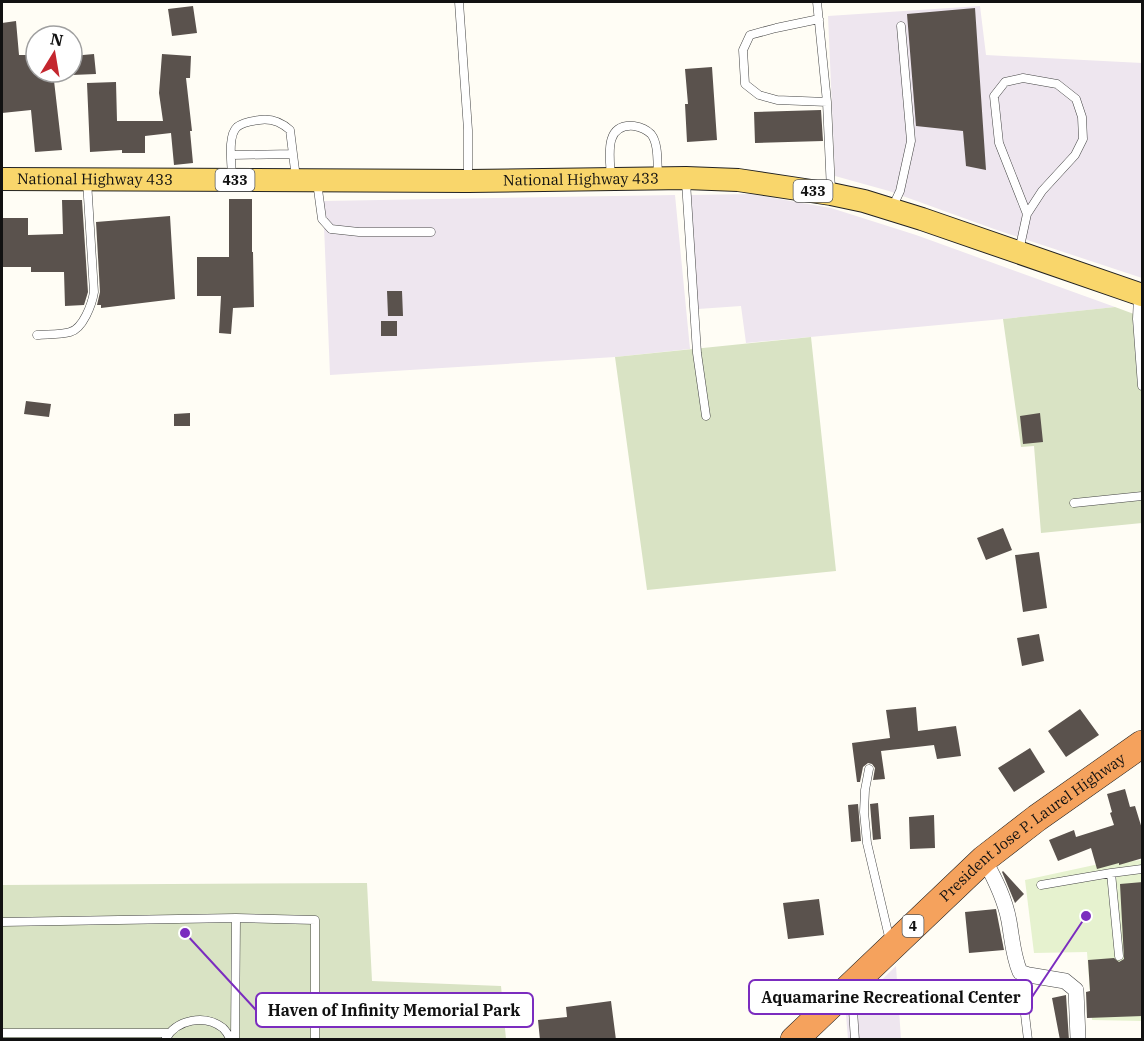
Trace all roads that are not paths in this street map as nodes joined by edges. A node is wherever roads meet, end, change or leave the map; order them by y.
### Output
1 (459, 2) edge
2 (817, 2) edge
3 (819, 19) junction
4 (901, 26) dead end
5 (827, 102) junction
6 (293, 154) junction
7 (232, 155) junction
8 (658, 178) junction
9 (686, 178) junction
10 (2, 179) edge
11 (87, 179) junction
12 (612, 179) junction
13 (232, 180) junction
14 (306, 180) junction
15 (468, 181) junction
16 (831, 194) junction
17 (892, 210) junction
18 (1027, 214) junction
19 (431, 232) dead end
20 (1019, 252) junction
21 (1140, 294) edge
22 (37, 335) dead end
23 (1143, 386) edge
24 (706, 416) dead end
25 (1143, 496) edge
26 (1074, 503) dead end
27 (1143, 744) edge
28 (869, 768) dead end
29 (984, 859) junction
30 (1143, 869) edge
31 (1110, 873) junction
32 (1041, 885) dead end
33 (236, 918) junction
34 (2, 922) edge
35 (891, 946) junction
36 (1119, 956) dead end
37 (1020, 972) junction
38 (852, 984) junction
39 (2, 1033) edge
40 (167, 1036) edge
41 (1078, 1038) dead end
42 (233, 1040) edge
43 (315, 1040) edge
44 (794, 1040) edge
45 (855, 1040) edge
46 (1028, 1040) edge

1 - 15 lane
2 - 3 lane
3 - 5 lane
3 - 5 lane
4 - 17 lane
5 - 16 lane
6 - 7 lane
6 - 7 lane
6 - 14 lane
7 - 13 lane
8 - 9 main road, National Highway 433 / 433
8 - 12 main road, National Highway 433 / 433
8 - 12 lane
9 - 16 main road, National Highway 433 / 433
9 - 24 lane
10 - 11 main road, National Highway 433 / 433
11 - 13 main road, National Highway 433 / 433
11 - 22 lane
12 - 15 main road, National Highway 433 / 433
13 - 14 main road, National Highway 433 / 433
14 - 15 main road, National Highway 433 / 433
14 - 19 lane
16 - 17 main road, National Highway 433 / 433
17 - 20 main road, National Highway 433 / 433
18 - 18 lane
18 - 20 lane
20 - 21 main road, National Highway 433 / 433
21 - 23 lane
25 - 26 lane
27 - 29 highway, President Jose P. Laurel Highway / 4
28 - 35 lane
29 - 35 highway, President Jose P. Laurel Highway / 4
29 - 37 street
30 - 31 lane
31 - 32 lane
31 - 36 lane
33 - 34 lane
33 - 42 lane
33 - 43 lane
35 - 38 highway, President Jose P. Laurel Highway / 4
37 - 41 street
37 - 46 lane
38 - 44 highway, President Jose P. Laurel Highway / 4
38 - 45 lane
39 - 40 lane
40 - 42 lane

